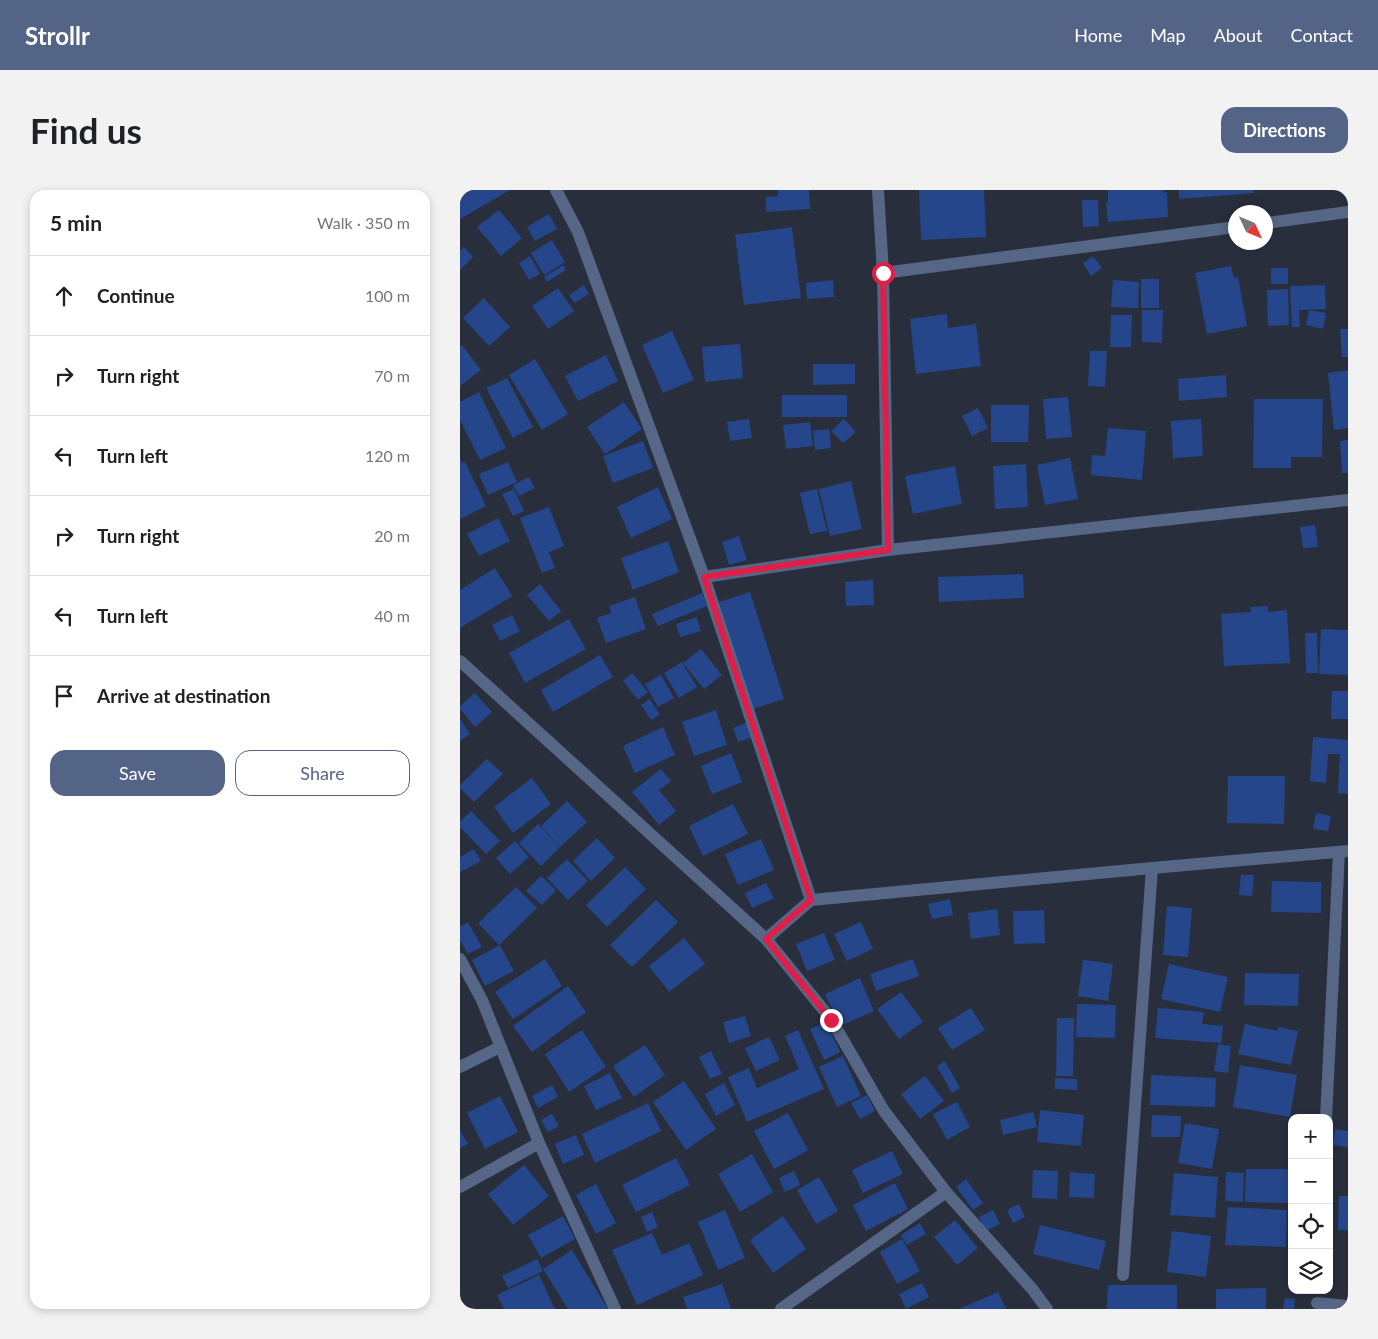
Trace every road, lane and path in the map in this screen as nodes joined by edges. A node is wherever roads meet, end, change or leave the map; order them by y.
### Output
1 (556, 190) edge
2 (878, 190) edge
3 (1348, 212) edge
4 (1273, 222) edge
5 (1228, 228) edge
6 (883, 273) junction
7 (1348, 500) edge
8 (888, 550) junction
9 (704, 577) junction
10 (460, 661) edge
11 (1344, 852) edge
12 (1152, 868) junction
13 (811, 900) junction
14 (766, 939) junction
15 (460, 959) edge
16 (500, 1047) junction
17 (460, 1068) edge
18 (1326, 1114) edge
19 (539, 1143) junction
20 (460, 1188) edge
21 (946, 1192) junction
22 (1123, 1275) dead end
23 (1317, 1301) edge
24 (1348, 1306) edge
25 (615, 1309) edge
26 (781, 1309) edge
27 (1047, 1309) edge

1 - 9 street
2 - 6 street
3 - 4 street
5 - 6 street
6 - 8 street
7 - 8 street
8 - 9 street
9 - 13 street
10 - 14 street
11 - 12 street
11 - 18 street
12 - 13 street
12 - 22 street
13 - 14 street
14 - 21 street
15 - 16 street
16 - 17 street
16 - 19 street
19 - 20 street
19 - 25 street
21 - 26 street
21 - 27 street
23 - 24 street

